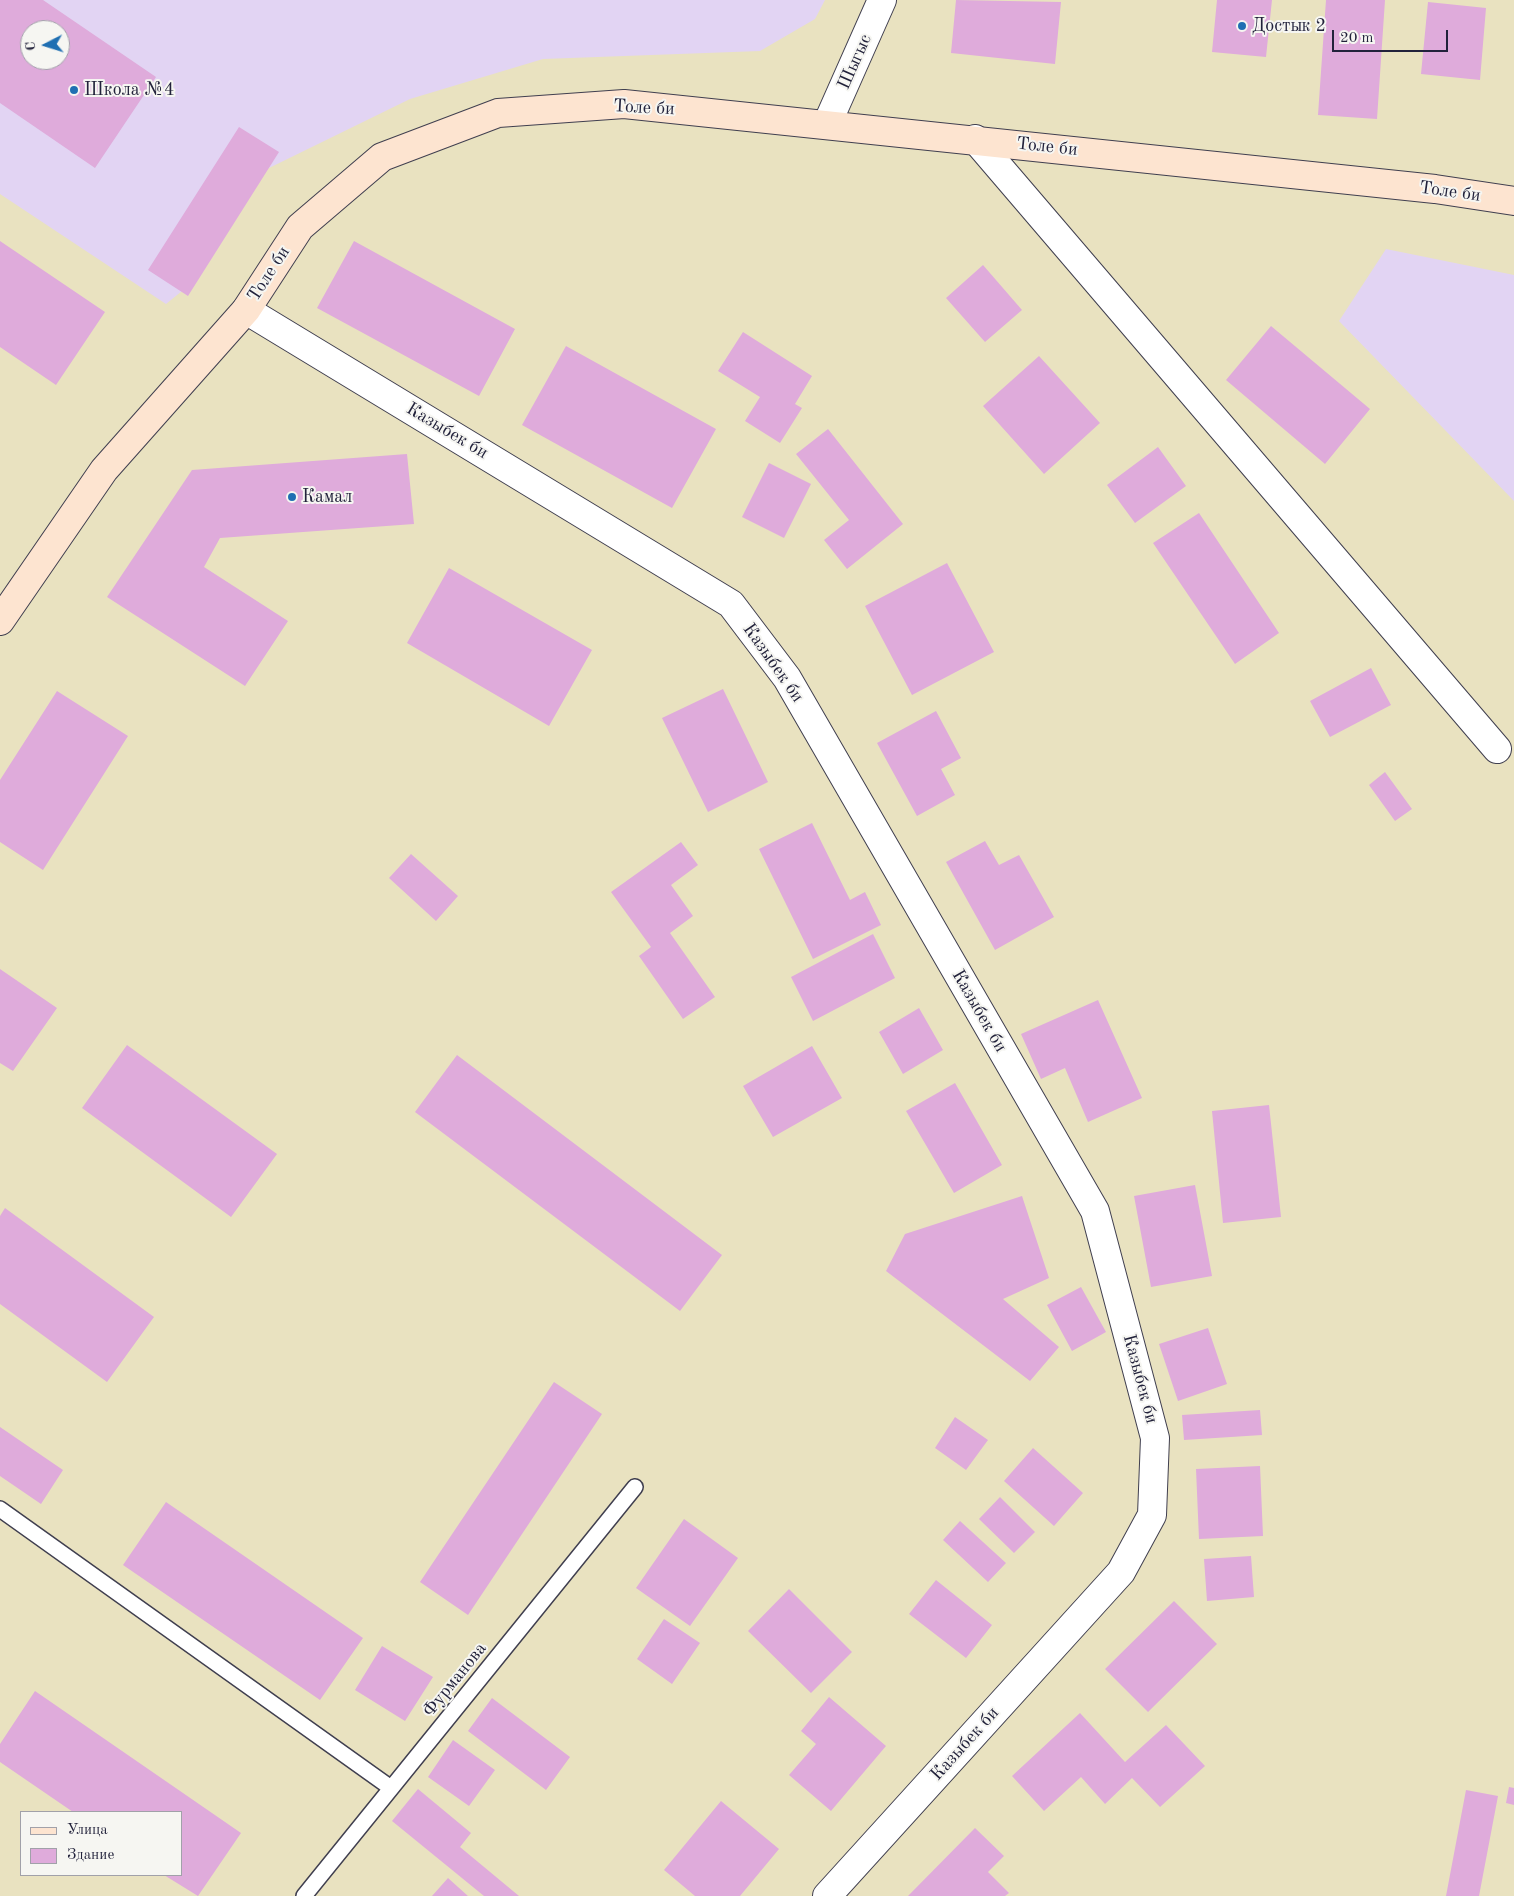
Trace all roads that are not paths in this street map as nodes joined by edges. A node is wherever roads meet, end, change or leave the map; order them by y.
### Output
1 (882, 0) edge
2 (827, 124) junction
3 (975, 139) junction
4 (1514, 201) edge
5 (246, 310) junction
6 (0, 621) edge
7 (1497, 749) dead end
8 (635, 1487) dead end
9 (0, 1509) edge
10 (391, 1788) junction
11 (304, 1896) edge
12 (827, 1896) edge

1 - 2 street, Шыгыс
2 - 3 main road, Толе би
2 - 5 main road, Толе би
3 - 4 main road, Толе би
3 - 7 street
5 - 6 main road, Толе би
5 - 12 street, Казыбек би
8 - 10 lane, Фурманова
9 - 10 lane
10 - 11 lane, Фурманова

